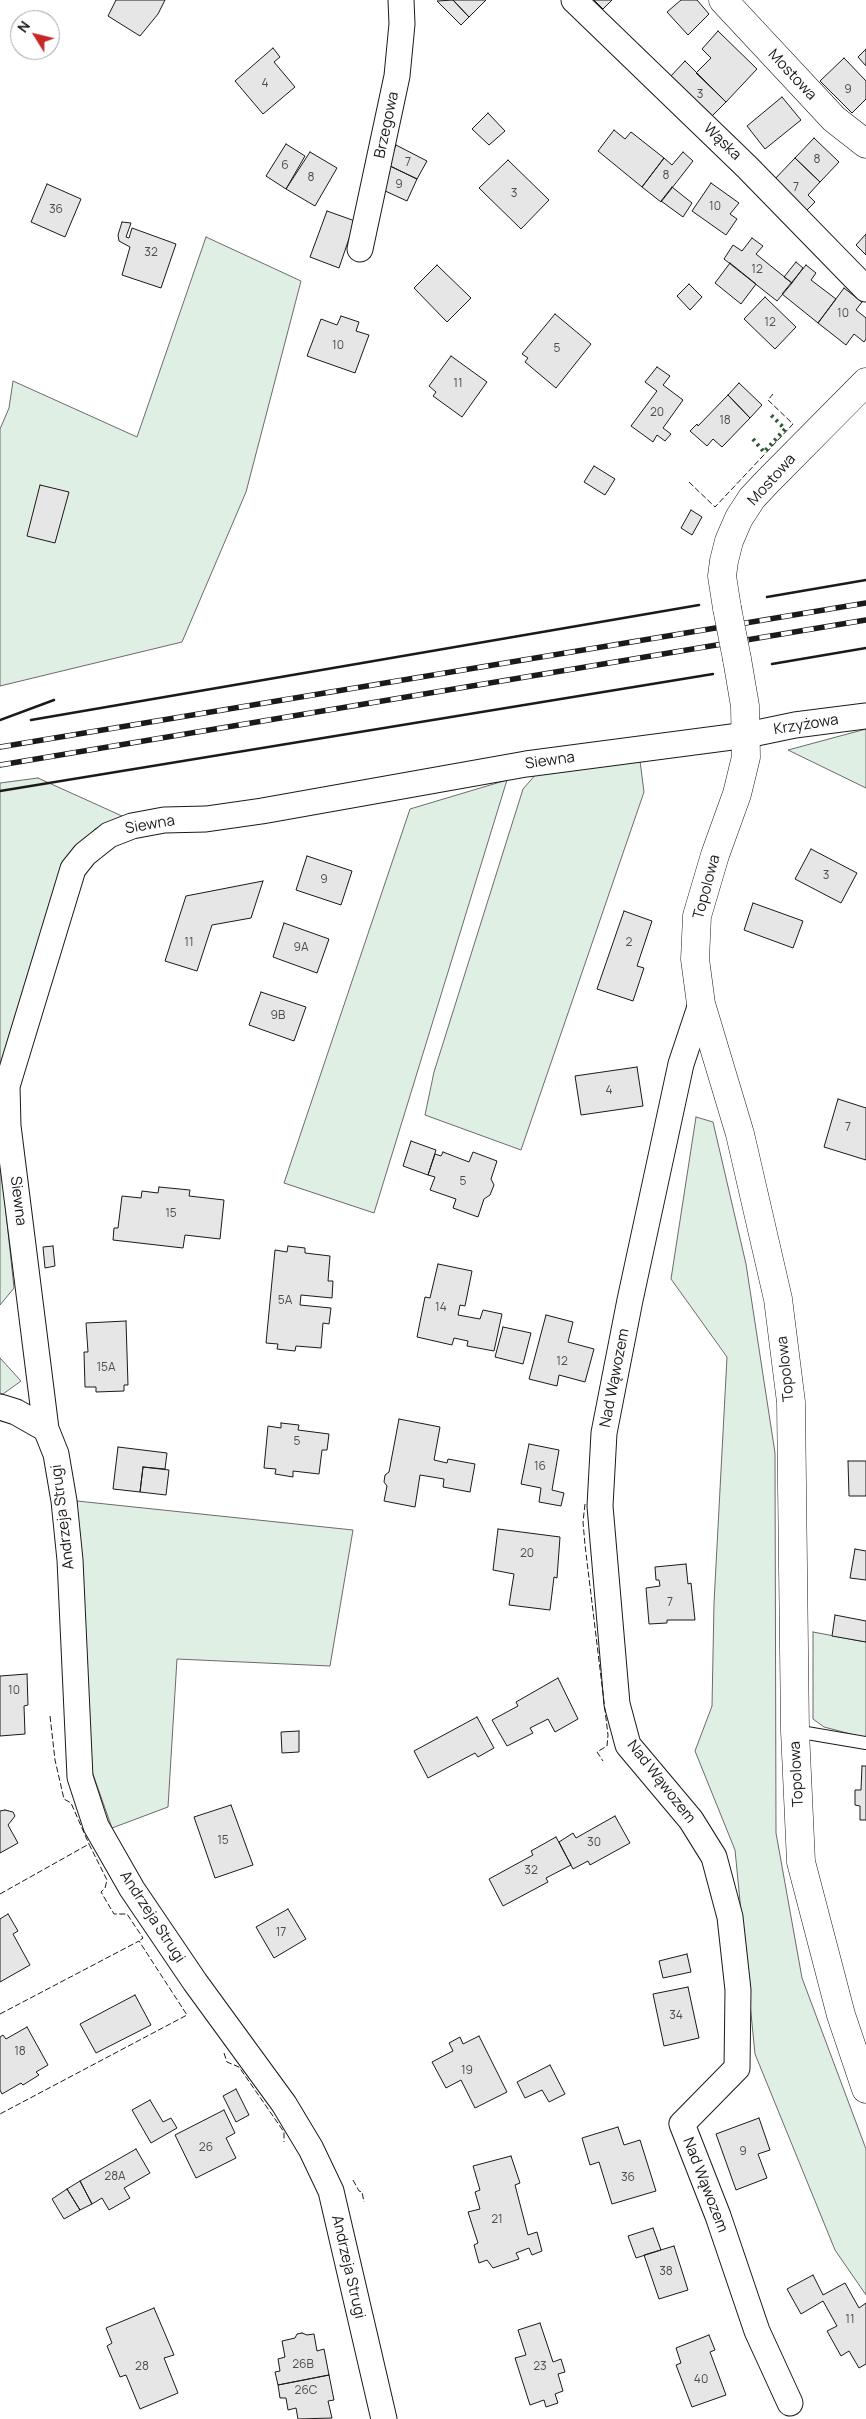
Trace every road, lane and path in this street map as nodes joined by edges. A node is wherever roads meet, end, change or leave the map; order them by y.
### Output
1 (401, 0) edge
2 (574, 0) edge
3 (723, 0) edge
4 (866, 144) edge
5 (360, 248) dead end
6 (866, 289) edge
7 (866, 382) edge
8 (737, 659) joint
9 (866, 716) edge
10 (747, 735) junction
11 (702, 1004) junction
12 (0, 1407) edge
13 (46, 1428) junction
14 (795, 1731) junction
15 (866, 1743) edge
16 (866, 2089) edge
17 (790, 2403) dead end
18 (384, 2419) edge

1 - 5 street, Brzegowa
2 - 6 street, Wąska
3 - 4 street, Mostowa
7 - 8 street, Mostowa, bridge
8 - 10 street, Topolowa
9 - 10 street, Krzyżowa
10 - 11 street, Topolowa
10 - 13 street, Siewna
11 - 14 street, Topolowa
11 - 17 street, Nad Wąwozem
12 - 13 street
13 - 18 street, Andrzeja Strugi
14 - 15 lane
14 - 16 street, Topolowa

